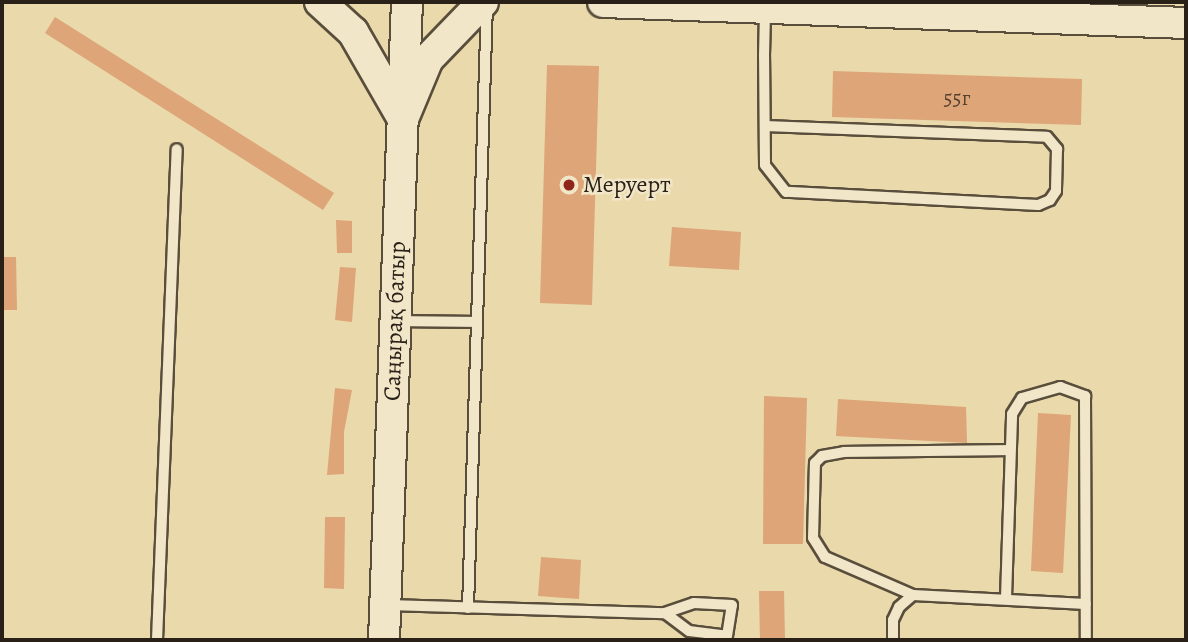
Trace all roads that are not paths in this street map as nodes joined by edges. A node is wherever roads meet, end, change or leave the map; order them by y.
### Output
1 (320, 2) edge
2 (407, 2) edge
3 (485, 2) edge
4 (603, 2) edge
5 (765, 8) junction
6 (1186, 23) edge
7 (403, 119) junction
8 (765, 126) junction
9 (177, 149) dead end
10 (395, 321) junction
11 (477, 322) junction
12 (1010, 450) junction
13 (913, 595) junction
14 (1006, 598) junction
15 (1086, 604) junction
16 (385, 605) junction
17 (468, 608) junction
18 (665, 613) junction
19 (157, 640) edge
20 (384, 640) edge
21 (893, 640) edge
22 (1086, 640) edge

1 - 7 street
2 - 7 street, Саңырақ батыр
3 - 7 street
3 - 11 lane
4 - 5 street
5 - 6 street
5 - 8 lane
7 - 10 street, Саңырақ батыр
8 - 8 lane
9 - 19 lane
10 - 11 lane
10 - 16 street, Саңырақ батыр
11 - 17 lane
12 - 13 lane
12 - 14 lane
12 - 15 lane
13 - 14 lane
13 - 21 lane
14 - 15 lane
15 - 22 lane
16 - 17 lane
16 - 20 street, Саңырақ батыр
17 - 18 lane
18 - 18 lane

